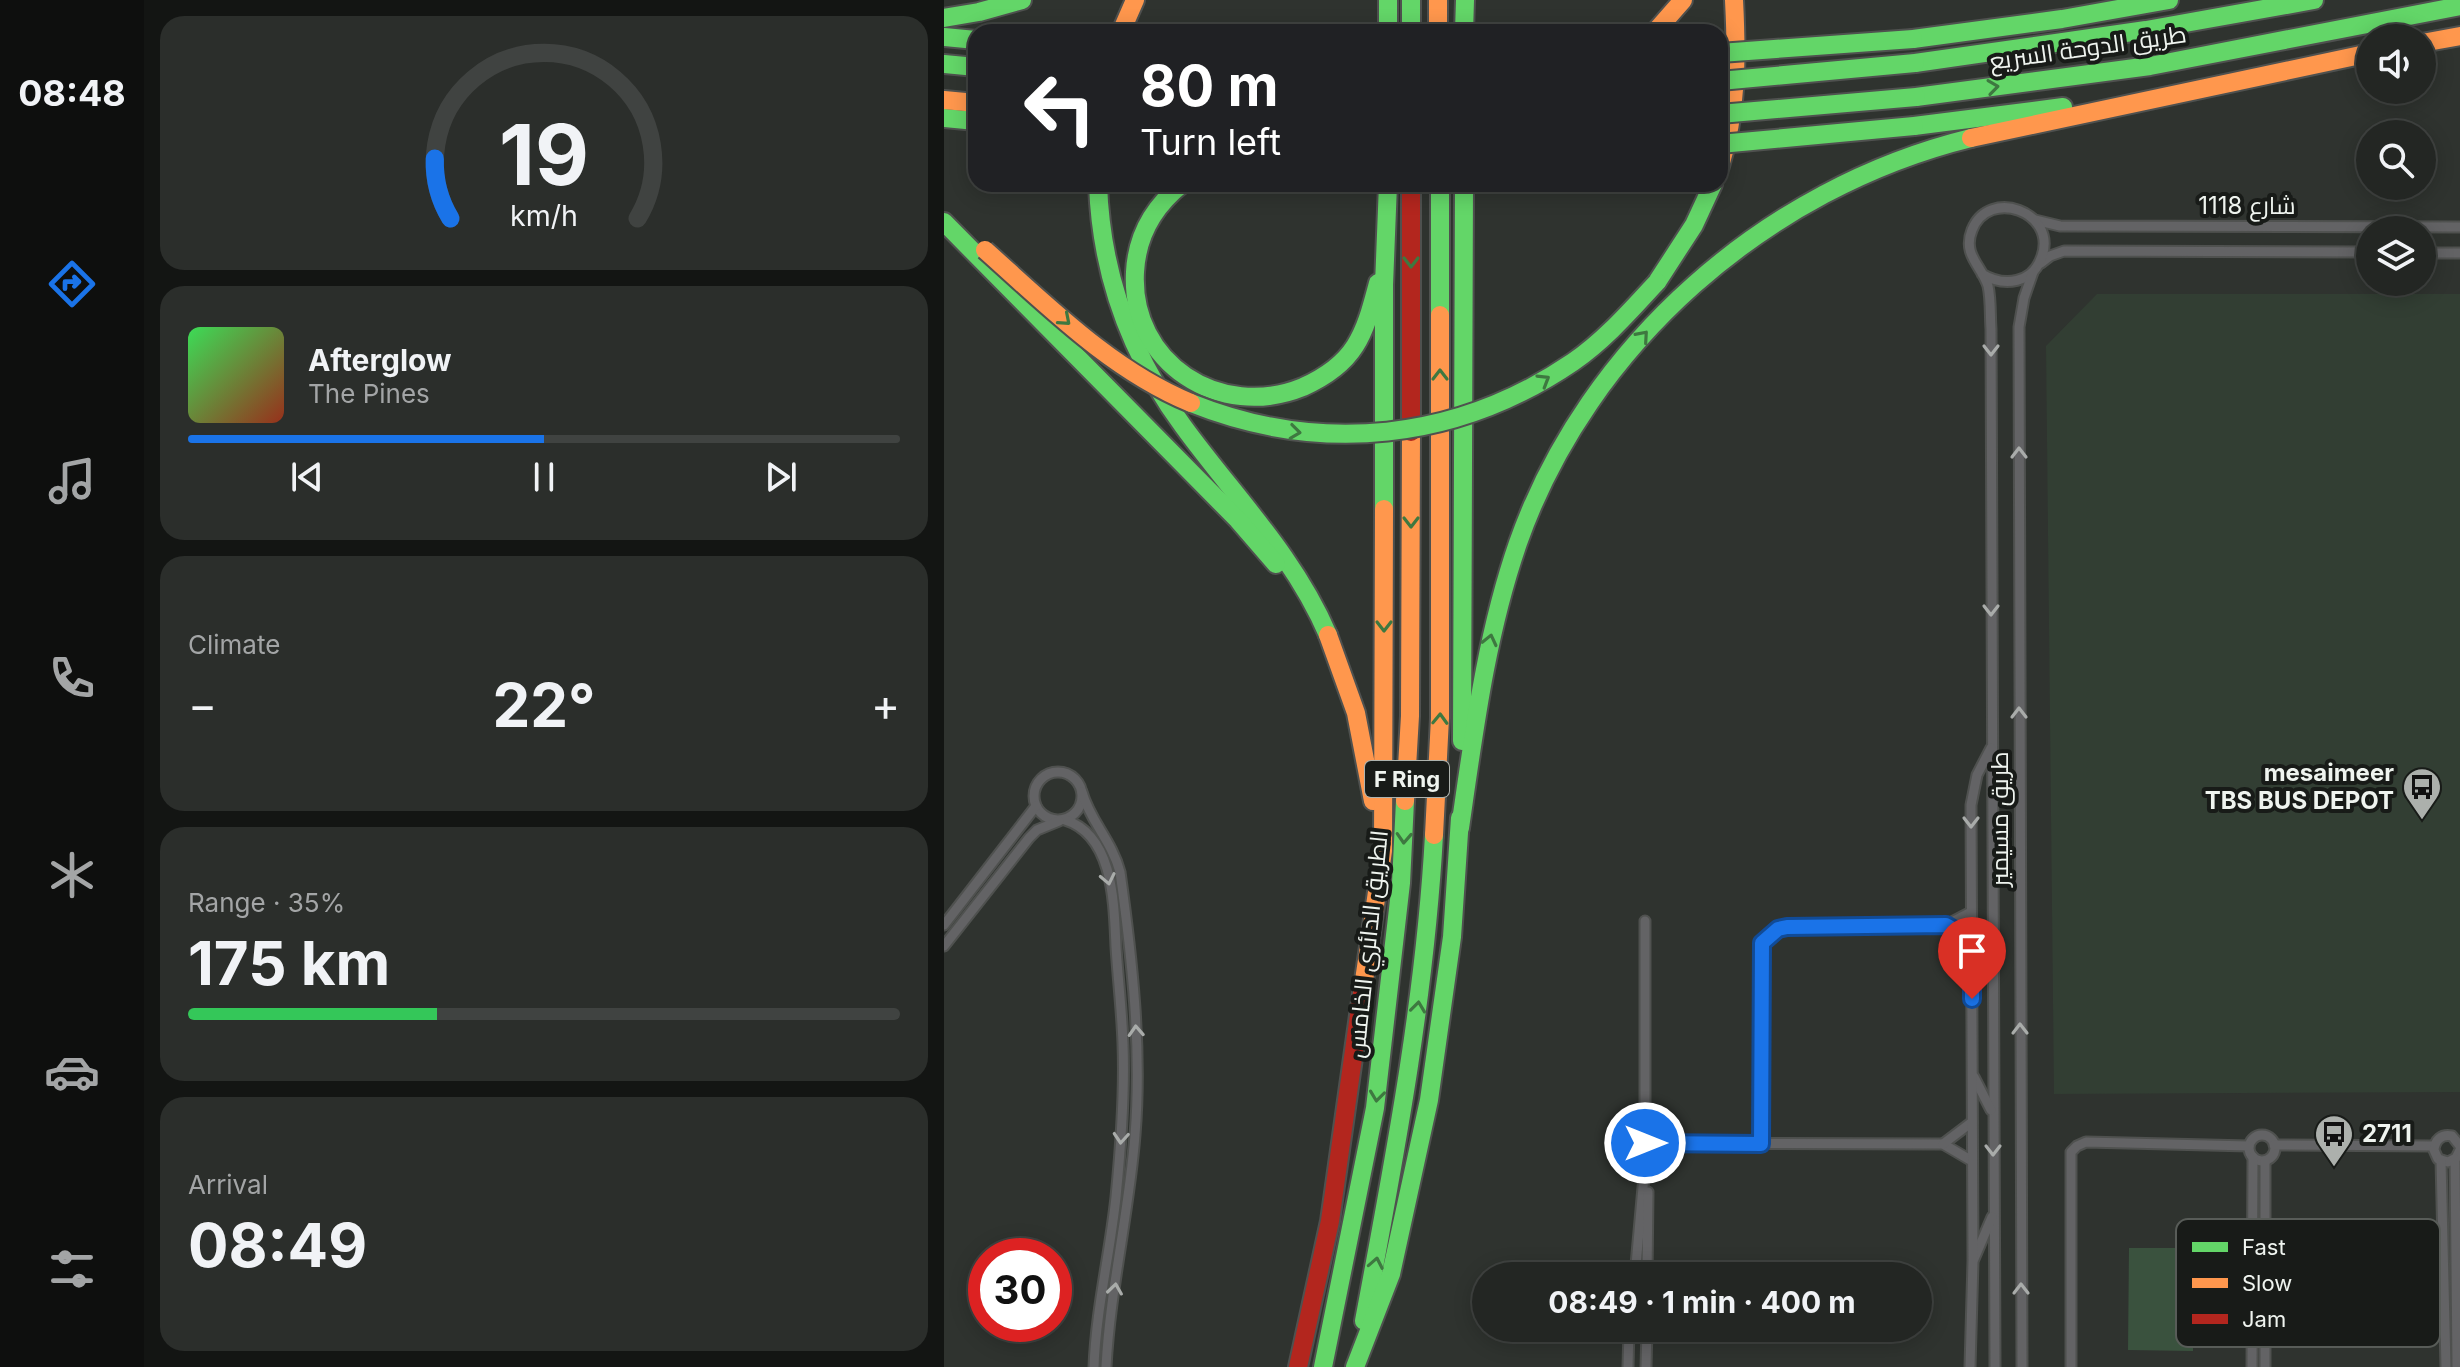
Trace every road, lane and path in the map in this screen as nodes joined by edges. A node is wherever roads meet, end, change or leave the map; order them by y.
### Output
1 (1022, 0) edge
2 (1135, 0) edge
3 (1388, 0) edge
4 (1411, 0) edge
5 (1438, 0) edge
6 (1683, 0) edge
7 (1734, 0) edge
8 (2169, 0) edge
9 (2314, 0) edge
10 (2460, 6) edge
11 (944, 18) edge
12 (1124, 24) edge
13 (1388, 24) edge
14 (1411, 24) edge
15 (1438, 24) edge
16 (1662, 24) edge
17 (2460, 36) edge
18 (944, 37) edge
19 (968, 39) edge
20 (2436, 40) edge
21 (1728, 52) edge
22 (2356, 56) edge
23 (944, 64) edge
24 (968, 66) edge
25 (1728, 80) edge
26 (2200, 89) junction
27 (944, 100) edge
28 (968, 102) edge
29 (1728, 113) edge
30 (944, 118) edge
31 (968, 120) edge
32 (1728, 127) edge
33 (1728, 143) edge
34 (1098, 192) edge
35 (1172, 192) edge
36 (1387, 192) edge
37 (1388, 192) edge
38 (1411, 192) edge
39 (1440, 192) edge
40 (1464, 192) edge
41 (1709, 192) edge
42 (944, 213) edge
43 (2035, 220) junction
44 (944, 222) edge
45 (2460, 227) edge
46 (2356, 252) edge
47 (2436, 253) edge
48 (2460, 253) edge
49 (2036, 268) junction
50 (1982, 274) junction
51 (1331, 642) junction
52 (1991, 748) junction
53 (1082, 792) junction
54 (1036, 806) junction
55 (1062, 820) junction
56 (1460, 828) junction
57 (1971, 912) junction
58 (1645, 921) dead end
59 (944, 925) edge
60 (1946, 925) junction
61 (1371, 933) junction
62 (1972, 940) junction
63 (944, 946) edge
64 (1972, 1074) junction
65 (1993, 1113) junction
66 (1972, 1122) junction
67 (1645, 1143) junction
68 (1761, 1144) junction
69 (1943, 1144) junction
70 (2274, 1145) junction
71 (2249, 1146) junction
72 (2434, 1146) junction
73 (2459, 1148) edge
74 (2253, 1157) junction
75 (2441, 1160) junction
76 (1972, 1161) junction
77 (2265, 1161) junction
78 (1645, 1165) junction
79 (1994, 1214) junction
80 (2253, 1219) edge
81 (2265, 1219) edge
82 (1973, 1261) junction
83 (1636, 1262) edge
84 (1647, 1262) edge
85 (1629, 1342) edge
86 (1647, 1342) edge
87 (2252, 1347) edge
88 (1094, 1367) edge
89 (1106, 1367) edge
90 (1298, 1367) edge
91 (1323, 1367) edge
92 (1355, 1367) edge
93 (1628, 1367) edge
94 (1646, 1367) edge
95 (1970, 1367) edge
96 (1995, 1367) edge
97 (2022, 1367) edge
98 (2071, 1367) edge
99 (2252, 1367) edge
100 (2446, 1367) edge
101 (2457, 1367) edge

1 - 11 highway
2 - 12 highway
3 - 13 highway
4 - 14 highway
5 - 15 highway
6 - 16 highway
7 - 32 highway
8 - 21 highway, bridge
9 - 25 highway, طريق الدوحة السريع, bridge
29 -> 10 highway, طريق الدوحة السريع, bridge
17 - 20 highway
18 - 19 highway
22 - 26 highway
23 - 24 highway
26 - 33 highway, bridge
56 -> 26 highway
27 - 28 highway
30 - 31 highway
34 - 51 highway
35 - 36 highway
37 -> 61 highway
38 -> 91 highway, الطريق الدائري الخامس / F Ring
92 -> 39 highway, F Ring
40 - 56 highway
42 -> 41 highway, bridge
43 - 45 street, شارع 1118
43 - 49 street
43 - 50 street
44 - 51 highway
46 - 49 street, شارع 1118
47 - 48 street
49 - 50 street
97 -> 49 street, طريق مسيمير
50 -> 52 street, طريق مسيمير
51 - 61 highway
52 -> 57 street
52 - 65 street, طريق مسيمير
53 - 54 street
53 - 55 street
89 -> 53 street
54 - 55 street
54 - 59 street
55 - 63 street
55 -> 88 street
56 - 92 highway
57 - 60 street
57 - 62 street
58 - 67 street
60 - 62 street
60 - 68 street
61 - 90 highway
62 - 64 street
64 - 65 street
64 - 66 street
65 -> 79 street, طريق مسيمير
66 - 69 street
66 - 76 street
67 - 68 street
67 - 78 street
68 - 69 street
69 - 76 street
70 - 71 street
70 - 72 street
70 - 77 street
71 - 74 street
71 - 98 street
72 - 73 street
72 - 75 street
73 - 75 street
73 - 101 street
74 - 77 street
74 - 80 street
75 - 100 street
76 - 82 street
77 - 81 street
78 - 83 street
78 - 84 street
79 - 82 street
79 - 96 street, طريق مسيمير
82 - 95 street
85 - 93 street
86 - 94 street
87 - 99 street

